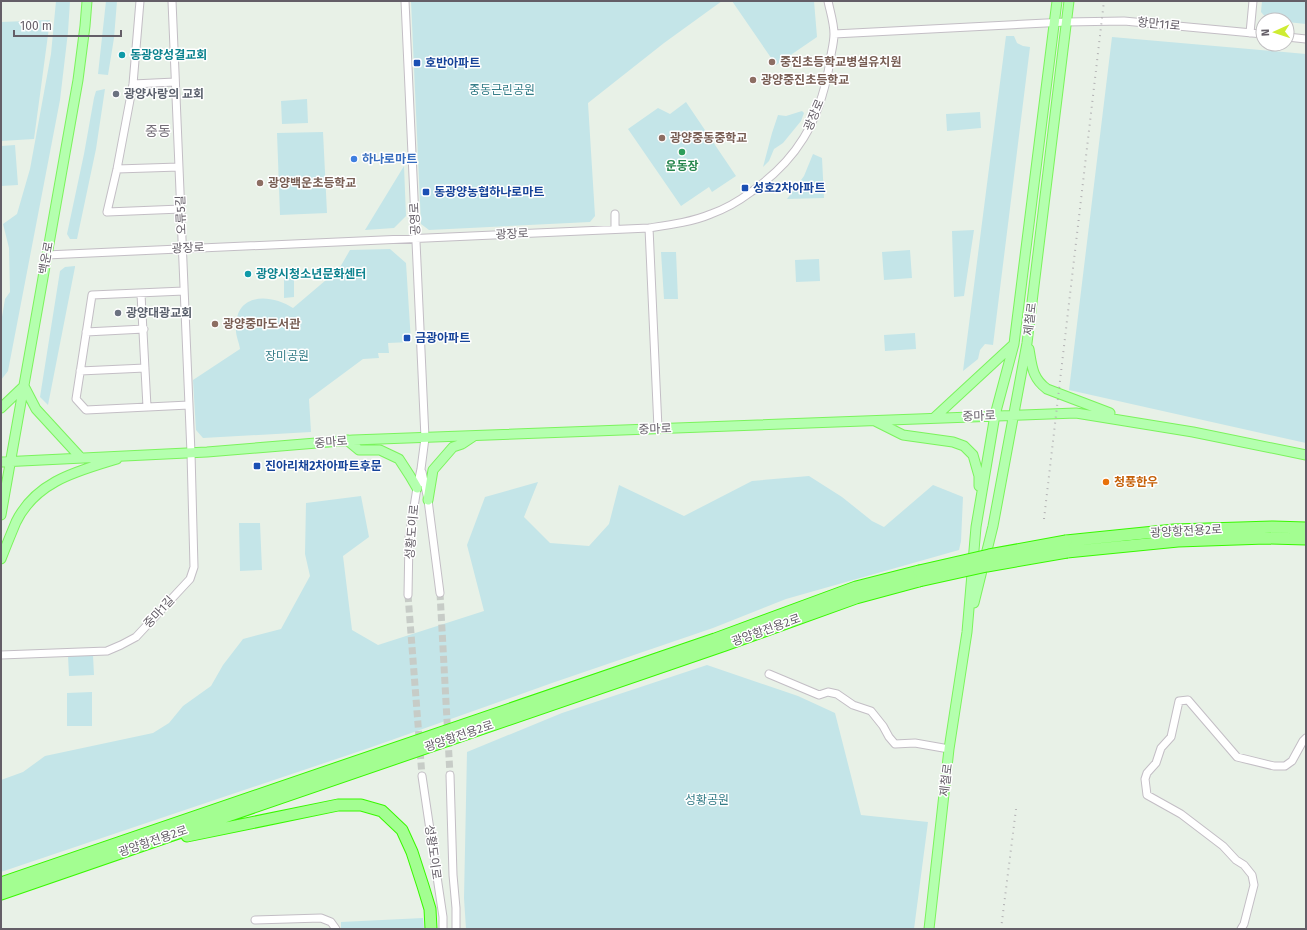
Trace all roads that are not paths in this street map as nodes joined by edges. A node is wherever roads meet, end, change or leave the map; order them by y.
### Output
1 (87, 1) edge
2 (140, 1) edge
3 (172, 1) edge
4 (405, 1) edge
5 (828, 1) edge
6 (1058, 1) edge
7 (1069, 1) edge
8 (1253, 1) edge
9 (1066, 22) junction
10 (1055, 23) junction
11 (1250, 33) junction
12 (1255, 33) edge
13 (834, 34) junction
14 (1295, 38) edge
15 (1306, 39) edge
16 (175, 82) junction
17 (133, 84) junction
18 (179, 167) junction
19 (117, 169) junction
20 (181, 209) junction
21 (615, 214) dead end
22 (649, 228) junction
23 (615, 229) junction
24 (416, 238) junction
25 (182, 249) junction
26 (46, 254) junction
27 (184, 291) junction
28 (141, 294) junction
29 (144, 329) junction
30 (86, 332) junction
31 (1027, 343) junction
32 (1014, 344) junction
33 (145, 368) junction
34 (80, 371) junction
35 (24, 386) junction
36 (189, 406) junction
37 (147, 407) junction
38 (1, 408) edge
39 (1015, 414) junction
40 (995, 416) junction
41 (935, 417) junction
42 (874, 420) junction
43 (1130, 421) junction
44 (658, 428) junction
45 (475, 435) junction
46 (425, 438) junction
47 (347, 440) junction
48 (191, 453) junction
49 (1306, 455) edge
50 (130, 456) junction
51 (81, 458) junction
52 (11, 461) junction
53 (1, 462) edge
54 (421, 469) junction
55 (417, 488) junction
56 (428, 500) junction
57 (1, 515) edge
58 (976, 527) junction
59 (1306, 528) edge
60 (1306, 539) edge
61 (1066, 547) junction
62 (1, 558) edge
63 (919, 576) junction
64 (440, 593) tunnel mouth
65 (408, 595) tunnel mouth
66 (967, 632) junction
67 (1, 655) edge
68 (769, 674) dead end
69 (1306, 738) edge
70 (949, 749) junction
71 (450, 775) tunnel mouth
72 (422, 776) tunnel mouth
73 (141, 845) junction
74 (2, 882) edge
75 (1, 894) edge
76 (255, 920) dead end
77 (336, 929) edge
78 (432, 929) edge
79 (443, 929) edge
80 (456, 929) edge
81 (929, 929) edge
82 (1241, 929) edge

1 - 26 main road, 백운로
2 - 17 street
3 - 16 street, 오류5길
4 - 24 street, 공영로
5 - 13 street, 광장로
6 - 10 main road, 제철로
7 - 9 main road, 제철로
8 - 11 street
9 - 10 street, 항만11로
9 - 11 street, 항만11로
9 - 31 main road, 제철로
10 - 13 street, 항만11로
10 - 32 main road, 제철로
11 - 12 street, 항만11로
13 - 22 street, 광장로
14 - 15 street
16 - 17 street
16 - 18 street, 오류5길
17 - 19 street
18 - 19 street
18 - 20 street, 오류5길
19 - 20 street
20 - 25 street, 오류5길
21 - 23 street
22 - 23 street, 광장로
22 - 44 street
23 - 24 street, 광장로
24 - 25 street, 광장로
24 - 46 street, 공영로
25 - 26 street, 광장로
25 - 27 street, 오류5길
26 - 35 main road, 백운로
27 - 28 street
27 - 36 street, 오류5길
28 - 29 street
28 - 30 street
29 - 30 street
29 - 33 street
30 - 34 street
31 - 39 main road, 제철로
31 - 43 main road
32 - 40 main road, 제철로
32 - 41 main road
33 - 34 street
33 - 37 street
34 - 37 street
35 - 38 main road
35 - 51 main road
35 - 52 main road, 백운로
36 - 37 street
36 - 48 street, 오류5길
39 - 40 main road, 중마로
39 - 43 main road, 중마로
39 - 66 main road, 제철로
40 - 41 main road, 중마로
40 - 58 main road, 제철로
41 - 42 main road, 중마로
42 - 44 main road, 중마로
42 - 58 main road
43 - 49 main road, 중마로
44 - 45 main road, 중마로
45 - 46 main road, 중마로
45 - 56 main road
46 - 47 main road, 중마로
46 - 54 street, 성황도이로
47 - 48 main road, 중마로
47 - 55 main road
48 - 50 main road, 중마로
48 - 67 street, 중마1길
50 - 51 main road, 중마로
50 - 62 main road
51 - 52 main road, 중마로
52 - 53 main road, 중마로
52 - 57 main road, 백운로
54 - 55 street, 성황도이로
54 - 56 street, 성황도이로
55 - 65 street, 성황도이로
56 - 64 street, 성황도이로
58 - 66 main road, 제철로
59 - 61 highway, 광양항전용2로
60 - 61 highway, 광양항전용2로
61 - 63 highway, bridge
63 - 73 highway, 광양항전용2로
63 - 74 highway, 광양항전용2로
66 - 70 main road, 제철로
68 - 70 street
69 - 82 street
70 - 81 main road, 제철로
71 - 80 street, 성황도이로
72 - 79 street, 성황도이로
73 - 75 highway, 광양항전용2로
73 - 78 highway
76 - 77 street

